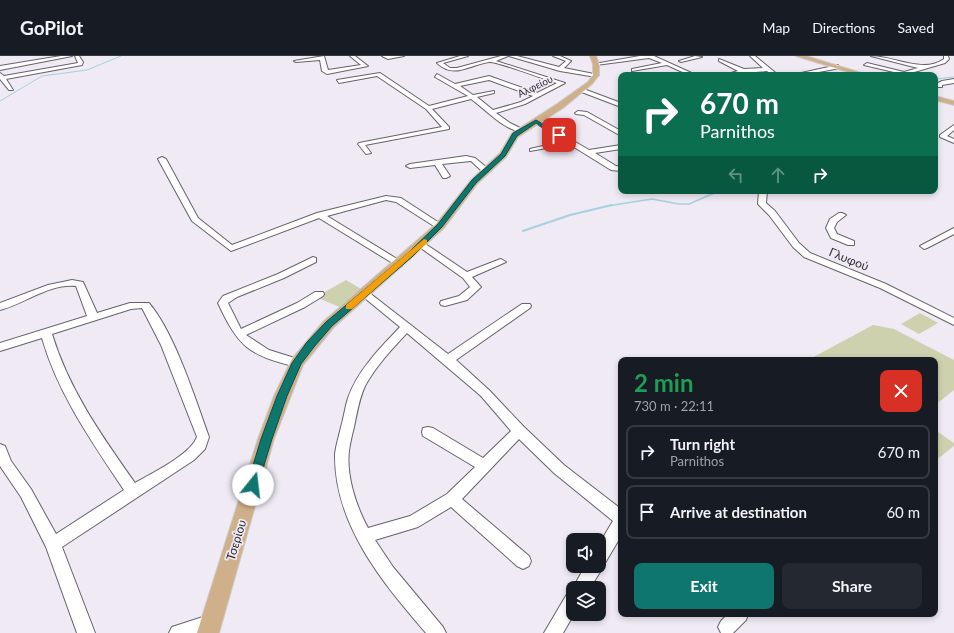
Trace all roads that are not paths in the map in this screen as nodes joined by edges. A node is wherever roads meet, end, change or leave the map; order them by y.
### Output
1 (70, 56) edge
2 (77, 56) edge
3 (352, 56) edge
4 (384, 56) edge
5 (402, 56) edge
6 (466, 56) edge
7 (506, 56) edge
8 (511, 56) edge
9 (555, 56) edge
10 (593, 56) edge
11 (650, 56) edge
12 (697, 56) edge
13 (762, 56) edge
14 (799, 56) edge
15 (873, 56) edge
16 (894, 56) edge
17 (322, 57) edge
18 (753, 57) edge
19 (809, 57) edge
20 (946, 58) edge
21 (885, 59) junction
22 (721, 60) dead end
23 (296, 61) dead end
24 (492, 61) junction
25 (681, 61) dead end
26 (954, 61) edge
27 (596, 64) junction
28 (667, 64) junction
29 (867, 65) dead end
30 (830, 66) junction
31 (0, 68) edge
32 (924, 68) junction
33 (560, 69) junction
34 (767, 69) junction
35 (743, 71) junction
36 (637, 72) edge
37 (686, 72) edge
38 (739, 72) edge
39 (771, 72) edge
40 (810, 72) edge
41 (855, 72) edge
42 (893, 72) edge
43 (908, 72) edge
44 (596, 74) junction
45 (1, 76) edge
46 (437, 76) dead end
47 (339, 81) dead end
48 (954, 81) edge
49 (454, 86) junction
50 (940, 86) dead end
51 (11, 89) dead end
52 (581, 90) junction
53 (492, 92) dead end
54 (539, 96) junction
55 (471, 97) junction
56 (618, 97) edge
57 (938, 99) edge
58 (608, 100) junction
59 (954, 103) edge
60 (618, 104) edge
61 (428, 108) junction
62 (492, 112) junction
63 (578, 113) dead end
64 (536, 121) junction
65 (618, 124) edge
66 (609, 126) junction
67 (954, 127) edge
68 (520, 130) junction
69 (618, 132) edge
70 (400, 137) junction
71 (571, 141) junction
72 (954, 141) edge
73 (406, 144) dead end
74 (618, 147) edge
75 (532, 150) dead end
76 (590, 152) junction
77 (368, 153) dead end
78 (162, 159) dead end
79 (437, 162) junction
80 (410, 166) dead end
81 (618, 169) edge
82 (486, 171) junction
83 (446, 176) dead end
84 (763, 194) edge
85 (320, 215) junction
86 (842, 215) dead end
87 (440, 226) junction
88 (954, 231) edge
89 (851, 243) dead end
90 (421, 244) junction
91 (924, 246) dead end
92 (313, 260) dead end
93 (501, 262) dead end
94 (400, 264) junction
95 (466, 276) junction
96 (364, 293) junction
97 (319, 294) dead end
98 (445, 303) dead end
99 (0, 306) edge
100 (526, 306) dead end
101 (93, 317) junction
102 (954, 322) edge
103 (407, 327) junction
104 (46, 332) junction
105 (239, 334) junction
106 (0, 347) edge
107 (448, 360) junction
108 (297, 363) junction
109 (519, 431) junction
110 (428, 432) dead end
111 (0, 450) edge
112 (485, 466) junction
113 (134, 493) junction
114 (452, 499) junction
115 (618, 516) edge
116 (618, 527) edge
117 (363, 536) junction
118 (53, 544) junction
119 (606, 547) edge
120 (523, 561) dead end
121 (566, 612) edge
122 (737, 617) edge
123 (727, 627) dead end
124 (210, 628) edge
125 (86, 633) edge
126 (178, 633) edge
127 (438, 633) edge
128 (553, 633) edge

1 - 31 street
2 - 45 street
3 - 17 street
4 - 5 street
6 - 24 street
7 - 24 street
8 - 33 street
9 - 33 street
10 - 27 main road
11 - 27 street
11 - 28 street
12 - 25 street
13 - 18 street
14 - 19 main road
15 - 21 street
16 - 21 street
17 - 23 street
18 - 34 street
19 - 30 main road
20 - 26 street
20 - 32 street
21 - 32 street
22 - 35 street
24 - 54 street, Αλφείου
27 - 44 main road
28 - 36 street
28 - 37 street
29 - 42 street
30 - 40 street
30 - 41 main road
32 - 43 street
33 - 44 street
34 - 35 street
34 - 39 street
35 - 38 street
44 - 52 main road, Τσερίου
45 - 51 street
46 - 49 street
47 - 61 street
48 - 50 street
49 - 54 street
49 - 55 street
52 - 58 street
52 - 64 main road, Τσερίου
53 - 55 street
54 - 62 street, Αλφείου
55 - 61 street
55 - 62 street
56 - 58 street
57 - 59 main road
58 - 60 street
61 - 70 street
62 - 68 street
63 - 66 street
64 - 68 main road, Τσερίου
64 - 71 street
65 - 66 street
66 - 69 street
67 - 72 street
68 - 82 main road, Τσερίου
70 - 73 street
70 - 77 street
71 - 75 street
71 - 76 street
74 - 76 street
76 - 81 street
78 - 85 street
79 - 80 street
79 - 82 street
79 - 83 street
82 - 87 main road, Τσερίου
84 - 102 street, Γλυφού
85 - 87 street
85 - 94 street
86 - 89 street
87 - 90 main road, Τσερίου
88 - 91 street
90 - 94 main road, Τσερίου
90 - 95 street
92 - 105 street
93 - 95 street
94 - 96 main road, Τσερίου
95 - 98 street
96 - 103 street
96 - 108 main road, Τσερίου
97 - 105 street
99 - 101 street
100 - 107 street
101 - 104 street
101 - 113 street
103 - 107 street
103 - 117 street
104 - 106 street
104 - 113 street
105 - 108 street
107 - 109 street
108 - 124 main road, Τσερίου
109 - 112 street
109 - 115 street
110 - 112 street
111 - 118 street
112 - 114 street
113 - 118 street
114 - 117 street
114 - 120 street
116 - 119 street
117 - 127 street
118 - 125 street
121 - 128 street
122 - 123 street
124 - 126 street

